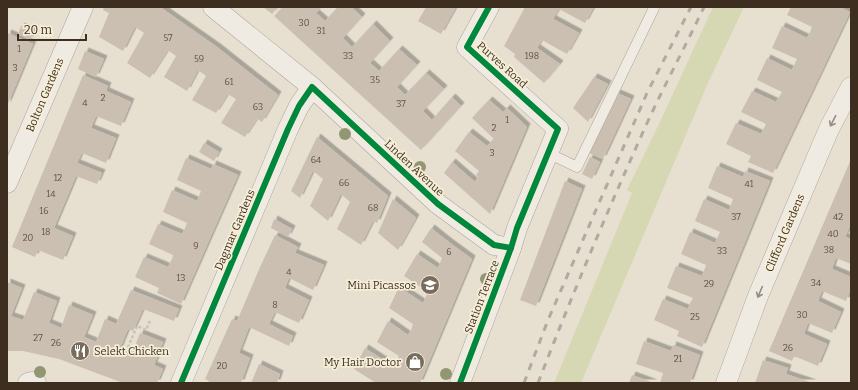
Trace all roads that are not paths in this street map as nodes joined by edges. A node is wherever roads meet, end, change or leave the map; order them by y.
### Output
1 (83, 7) edge
2 (213, 7) edge
3 (489, 7) edge
4 (654, 8) dead end
5 (312, 87) junction
6 (851, 87) edge
7 (558, 129) joint
8 (548, 153) junction
9 (7, 183) edge
10 (511, 248) junction
11 (28, 383) edge
12 (36, 383) edge
13 (181, 383) edge
14 (460, 383) edge
15 (726, 383) edge

1 - 9 street, Bolton Gardens
2 - 5 street, Linden Avenue
3 - 7 street, Purves Road
4 - 8 lane
5 - 10 street, Linden Avenue
5 - 13 street, Dagmar Gardens
6 -> 15 street, Clifford Gardens
7 - 8 street, Station Terrace
8 - 10 street, Station Terrace
10 - 14 street, Station Terrace
11 - 12 street

